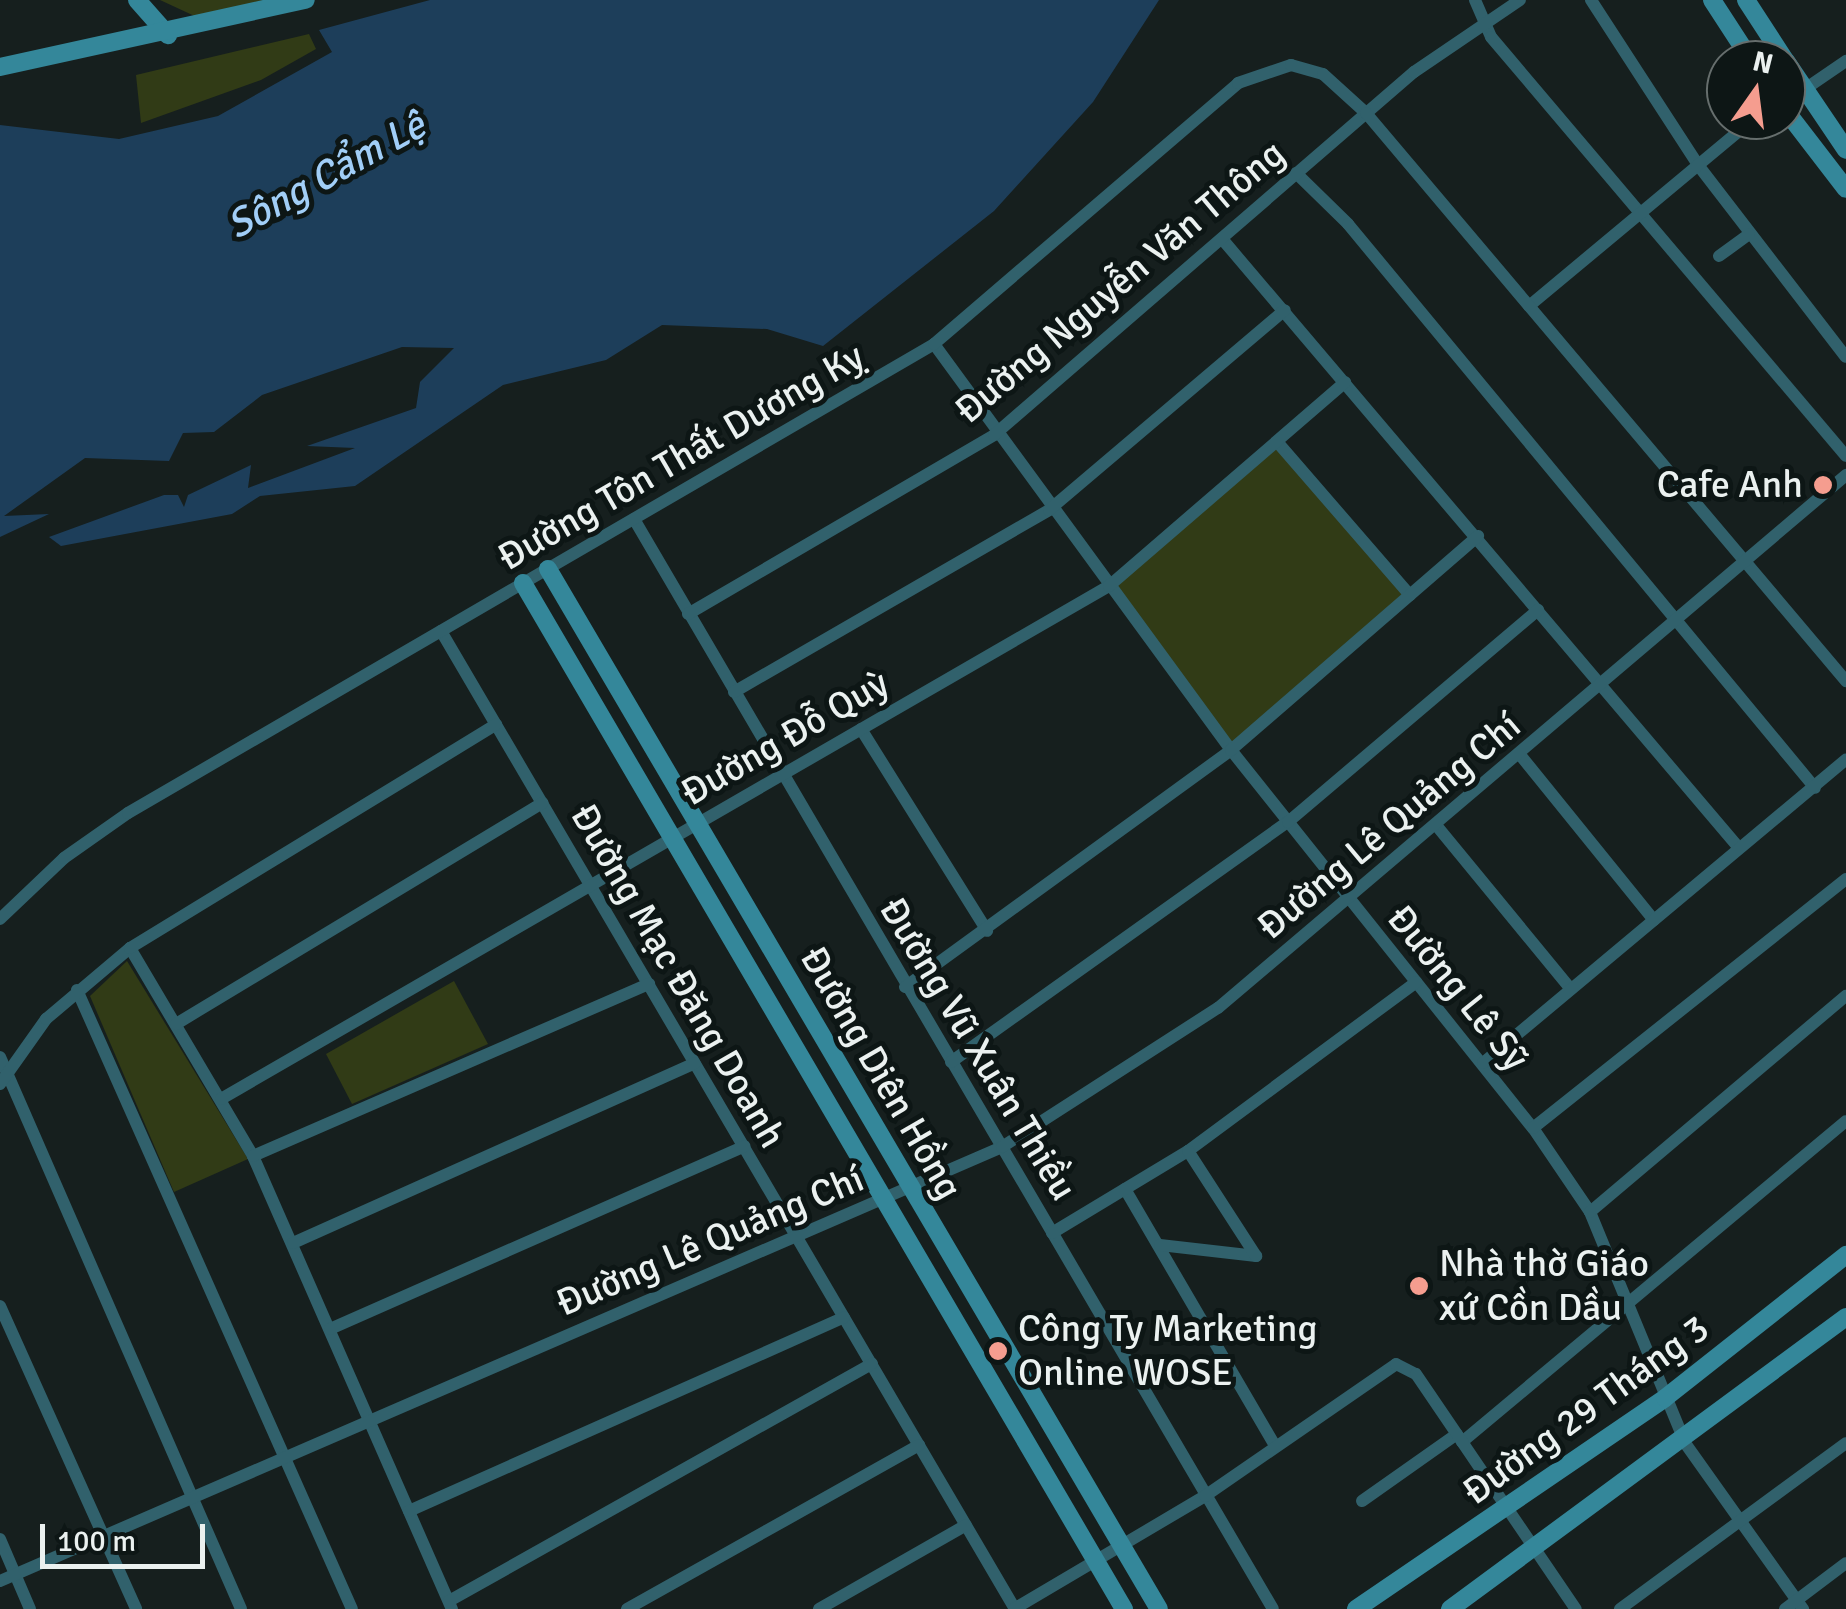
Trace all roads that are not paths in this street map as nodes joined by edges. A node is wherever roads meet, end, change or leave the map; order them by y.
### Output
1 (137, 0) edge
2 (306, 0) edge
3 (1475, 0) edge
4 (1520, 0) edge
5 (1590, 0) edge
6 (1712, 0) edge
7 (1746, 0) edge
8 (1484, 23) junction
9 (168, 34) junction
10 (1739, 40) edge
11 (1773, 40) edge
12 (1846, 61) edge
13 (0, 67) edge
14 (1806, 88) edge
15 (1806, 90) edge
16 (1366, 113) junction
17 (1806, 137) edge
18 (1728, 140) edge
19 (1846, 150) edge
20 (1698, 165) junction
21 (1296, 173) junction
22 (1846, 189) edge
23 (1642, 212) junction
24 (1748, 234) junction
25 (1223, 240) junction
26 (1719, 256) dead end
27 (1529, 306) junction
28 (1285, 310) junction
29 (934, 344) junction
30 (1846, 357) edge
31 (1345, 382) junction
32 (994, 434) junction
33 (1279, 444) junction
34 (1846, 456) edge
35 (1846, 475) edge
36 (1049, 510) junction
37 (634, 519) junction
38 (1478, 536) junction
39 (1747, 562) junction
40 (548, 569) junction
41 (523, 584) junction
42 (1109, 586) junction
43 (1410, 595) junction
44 (1538, 610) junction
45 (688, 614) junction
46 (1674, 626) junction
47 (441, 631) junction
48 (1846, 681) edge
49 (1599, 687) junction
50 (734, 692) junction
51 (496, 724) junction
52 (861, 729) junction
53 (1232, 750) junction
54 (1521, 756) junction
55 (1846, 760) edge
56 (782, 775) junction
57 (1815, 788) junction
58 (542, 803) junction
59 (1288, 822) junction
60 (698, 824) junction
61 (1436, 825) junction
62 (672, 838) junction
63 (1739, 848) junction
64 (1846, 879) edge
65 (592, 887) junction
66 (1348, 899) junction
67 (0, 920) edge
68 (1654, 920) junction
69 (987, 931) junction
70 (130, 948) junction
71 (1416, 982) junction
72 (649, 984) junction
73 (905, 988) junction
74 (1570, 988) junction
75 (77, 990) junction
76 (1846, 996) edge
77 (176, 1024) junction
78 (0, 1057) edge
79 (951, 1062) junction
80 (1483, 1063) junction
81 (695, 1064) junction
82 (3, 1078) edge
83 (221, 1099) junction
84 (1846, 1121) edge
85 (1533, 1128) junction
86 (744, 1146) junction
87 (1002, 1147) junction
88 (1188, 1151) junction
89 (253, 1156) junction
90 (911, 1188) junction
91 (1125, 1189) junction
92 (884, 1201) junction
93 (1590, 1212) junction
94 (1052, 1233) junction
95 (796, 1238) junction
96 (293, 1243) junction
97 (1160, 1246) junction
98 (1846, 1255) edge
99 (1627, 1298) junction
100 (0, 1306) edge
101 (1846, 1317) edge
102 (844, 1318) junction
103 (330, 1329) junction
104 (872, 1364) junction
105 (1665, 1398) junction
106 (369, 1418) junction
107 (1459, 1438) junction
108 (1846, 1443) edge
109 (1686, 1444) junction
110 (919, 1445) junction
111 (1275, 1446) junction
112 (286, 1454) junction
113 (192, 1496) junction
114 (1205, 1496) junction
115 (1362, 1501) dead end
116 (1508, 1508) junction
117 (410, 1511) junction
118 (1742, 1524) junction
119 (966, 1526) junction
120 (104, 1534) junction
121 (0, 1539) edge
122 (1122, 1546) junction
123 (1536, 1552) junction
124 (1096, 1562) junction
125 (1846, 1563) edge
126 (15, 1574) junction
127 (0, 1581) edge
128 (450, 1605) edge
129 (1800, 1605) edge
130 (30, 1609) edge
131 (136, 1609) edge
132 (241, 1609) edge
133 (352, 1609) edge
134 (627, 1609) edge
135 (819, 1609) edge
136 (1015, 1609) edge
137 (1124, 1609) edge
138 (1159, 1609) edge
139 (1273, 1609) edge
140 (1356, 1609) edge
141 (1450, 1609) edge
142 (1576, 1609) edge
143 (1620, 1609) edge
144 (1785, 1609) edge

1 - 9 street
2 - 9 street
3 - 8 street
4 - 8 street, Đường Nguyễn Văn Thông
5 - 20 street
6 - 10 street
7 - 11 street
8 - 16 street, Đường Nguyễn Văn Thông
8 - 23 street
9 - 13 street
12 - 14 street
15 - 19 street
16 - 21 street, Đường Nguyễn Văn Thông
16 - 27 street, Đường Tôn Thất Dương Kỵ
16 - 29 street, Đường Tôn Thất Dương Kỵ
17 - 22 street
18 - 20 street
20 - 23 street
20 - 24 street
21 - 25 street, Đường Nguyễn Văn Thông
21 - 46 street
23 - 27 street
23 - 34 street
24 - 26 street
24 - 30 street
25 - 28 street
25 - 32 street, Đường Nguyễn Văn Thông
27 - 39 street, Đường Tôn Thất Dương Kỵ
28 - 31 street
28 - 36 street
29 - 32 street, Đường Lê Sỹ
29 - 37 street, Đường Tôn Thất Dương Kỵ
31 - 33 street, Đường Đỗ Quỳ
31 - 38 street
32 - 36 street, Đường Lê Sỹ
32 - 45 street, Đường Nguyễn Văn Thông
33 - 42 street, Đường Đỗ Quỳ
33 - 43 street
35 - 39 street, Đường Lê Quảng Chí
36 - 42 street, Đường Lê Sỹ
36 - 50 street
37 - 40 street, Đường Tôn Thất Dương Kỵ
37 - 45 street, Đường Vũ Xuân Thiều
38 - 43 street
38 - 44 street
39 - 46 street, Đường Lê Quảng Chí
39 - 48 street, Đường Tôn Thất Dương Kỵ
40 - 41 street, Đường Tôn Thất Dương Kỵ
40 - 60 street, Đường Diên Hồng
41 - 47 street, Đường Tôn Thất Dương Kỵ
41 - 62 street, Đường Diên Hồng
42 - 52 street, Đường Đỗ Quỳ
42 - 53 street, Đường Lê Sỹ
43 - 53 street
44 - 49 street
44 - 59 street
45 - 50 street, Đường Vũ Xuân Thiều
46 - 49 street, Đường Lê Quảng Chí
46 - 57 street
47 - 51 street, Đường Mạc Đăng Doanh
47 - 67 street, Đường Tôn Thất Dương Kỵ
49 - 54 street, Đường Lê Quảng Chí
49 - 63 street
50 - 56 street, Đường Vũ Xuân Thiều
51 - 58 street, Đường Mạc Đăng Doanh
51 - 70 street
52 - 56 street, Đường Đỗ Quỳ
52 - 69 street
53 - 59 street, Đường Lê Sỹ
53 - 69 street
54 - 61 street, Đường Lê Quảng Chí
54 - 68 street
55 - 57 street
56 - 60 street, Đường Đỗ Quỳ
56 - 73 street, Đường Vũ Xuân Thiều
57 - 63 street
58 - 65 street, Đường Mạc Đăng Doanh
58 - 77 street
59 - 66 street, Đường Lê Sỹ
59 - 79 street
60 - 62 street, Đường Đỗ Quỳ
60 - 90 street, Đường Diên Hồng
61 - 66 street, Đường Lê Quảng Chí
61 - 74 street
62 - 65 street, Đường Đỗ Quỳ
62 - 92 street, Đường Diên Hồng
63 - 68 street
64 - 85 street
65 - 72 street, Đường Mạc Đăng Doanh
65 - 83 street, Đường Đỗ Quỳ
66 - 71 street, Đường Lê Sỹ
66 - 87 street, Đường Lê Quảng Chí
68 - 74 street
69 - 73 street
70 - 75 street
70 - 77 street
71 - 80 street, Đường Lê Sỹ
71 - 88 street
72 - 81 street, Đường Mạc Đăng Doanh
72 - 89 street
73 - 79 street, Đường Vũ Xuân Thiều
74 - 80 street
75 - 82 street
75 - 112 street
76 - 93 street
77 - 83 street
78 - 82 street
79 - 87 street, Đường Vũ Xuân Thiều
80 - 85 street, Đường Lê Sỹ
81 - 86 street, Đường Mạc Đăng Doanh
81 - 96 street
82 - 113 street
83 - 89 street
84 - 99 street
85 - 93 street, Đường Lê Sỹ
86 - 95 street, Đường Mạc Đăng Doanh
86 - 103 street
87 - 90 street, Đường Lê Quảng Chí
87 - 94 street, Đường Vũ Xuân Thiều
88 - 91 street
88 - 97 street
89 - 96 street
90 - 92 street, Đường Lê Quảng Chí
90 - 122 street, Đường Diên Hồng
91 - 94 street
91 - 97 street
92 - 95 street, Đường Lê Quảng Chí
92 - 124 street, Đường Diên Hồng
93 - 99 street, Đường Lê Sỹ
94 - 114 street, Đường Vũ Xuân Thiều
95 - 102 street, Đường Mạc Đăng Doanh
95 - 106 street, Đường Lê Quảng Chí
96 - 103 street
97 - 111 street
98 - 105 street, Đường 29 Tháng 3
99 - 105 street, Đường Lê Sỹ
99 - 107 street
100 - 120 street
101 - 109 street
102 - 104 street, Đường Mạc Đăng Doanh
102 - 117 street
103 - 106 street
104 - 110 street, Đường Mạc Đăng Doanh
104 - 128 street
105 - 109 street, Đường Lê Sỹ
105 - 116 street, Đường 29 Tháng 3
106 - 112 street, Đường Lê Quảng Chí
106 - 117 street
107 - 111 street
107 - 115 street
107 - 116 street
108 - 118 street
109 - 118 street, Đường Lê Sỹ
109 - 123 street
110 - 119 street, Đường Mạc Đăng Doanh
110 - 134 street
111 - 114 street
112 - 113 street, Đường Lê Quảng Chí
112 - 133 street
113 - 120 street, Đường Lê Quảng Chí
113 - 132 street
114 - 122 street
114 - 139 street, Đường Vũ Xuân Thiều
116 - 123 street
116 - 140 street, Đường 29 Tháng 3
117 - 128 street
118 - 129 street, Đường Lê Sỹ
118 - 143 street
119 - 135 street
119 - 136 street, Đường Mạc Đăng Doanh
120 - 126 street, Đường Lê Quảng Chí
120 - 131 street
121 - 126 street
122 - 124 street
122 - 138 street, Đường Diên Hồng
123 - 141 street
123 - 142 street
124 - 136 street
124 - 137 street, Đường Diên Hồng
125 - 129 street
126 - 127 street, Đường Lê Quảng Chí
126 - 130 street
129 - 144 street

